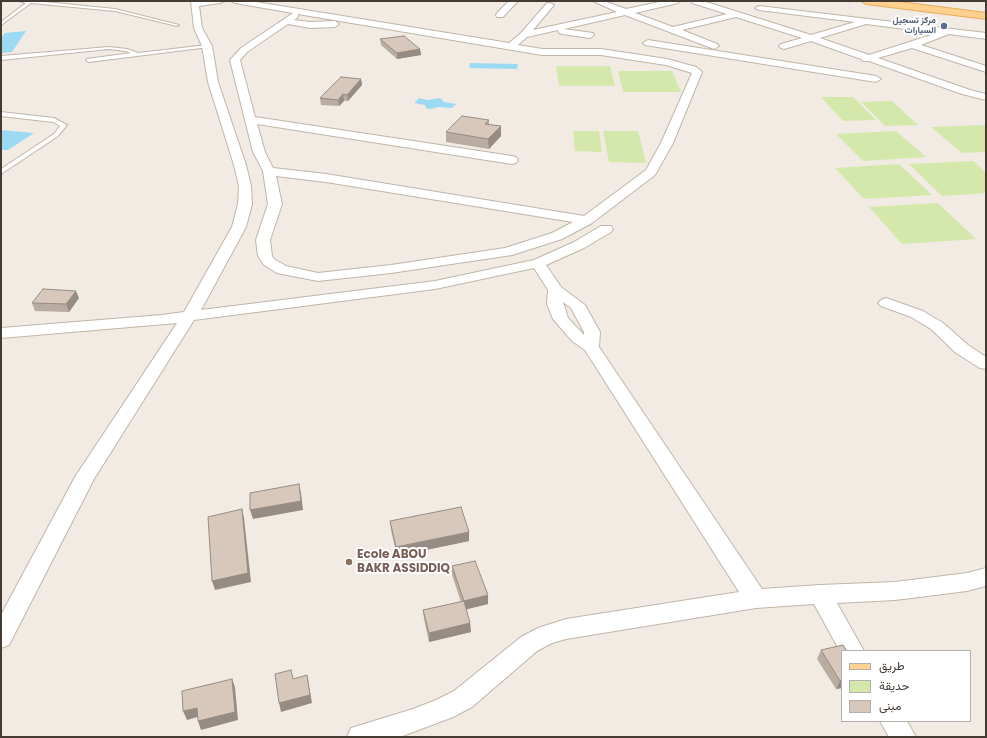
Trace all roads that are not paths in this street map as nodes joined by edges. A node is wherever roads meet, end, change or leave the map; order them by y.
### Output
1 (21, 1) edge
2 (220, 1) edge
3 (235, 1) edge
4 (514, 1) edge
5 (596, 1) edge
6 (675, 1) edge
7 (695, 1) edge
8 (866, 1) edge
9 (900, 1) edge
10 (30, 2) edge
11 (195, 2) edge
12 (550, 5) dead end
13 (760, 8) dead end
14 (303, 11) junction
15 (986, 11) edge
16 (626, 13) junction
17 (738, 14) junction
18 (500, 15) dead end
19 (986, 16) edge
20 (286, 21) junction
21 (364, 21) junction
22 (868, 21) junction
23 (1, 24) edge
24 (177, 25) dead end
25 (552, 30) junction
26 (672, 30) junction
27 (949, 31) junction
28 (524, 35) junction
29 (590, 35) dead end
30 (986, 36) edge
31 (811, 38) junction
32 (648, 43) dead end
33 (912, 45) junction
34 (207, 46) junction
35 (511, 46) junction
36 (784, 46) dead end
37 (137, 54) junction
38 (1, 58) edge
39 (744, 58) junction
40 (869, 58) junction
41 (89, 60) dead end
42 (986, 69) edge
43 (822, 71) junction
44 (876, 79) dead end
45 (986, 96) edge
46 (1, 114) edge
47 (250, 120) junction
48 (512, 160) dead end
49 (269, 171) junction
50 (1, 172) edge
51 (587, 220) junction
52 (606, 229) dead end
53 (538, 263) junction
54 (886, 303) dead end
55 (189, 316) junction
56 (1, 334) edge
57 (986, 364) edge
58 (986, 577) edge
59 (820, 594) junction
60 (756, 599) junction
61 (1, 638) edge
62 (851, 650) edge
63 (894, 722) edge
64 (360, 737) edge
65 (903, 737) edge

1 - 10 lane
2 - 11 street
3 - 14 street
4 - 18 street
5 - 16 street
6 - 16 street
7 - 17 street
8 - 19 main road
9 - 15 main road
10 - 23 lane
10 - 24 lane
11 - 34 street
12 - 28 street
13 - 22 street
14 - 20 street
14 - 21 street
16 - 25 street
16 - 26 street
17 - 26 street
17 - 31 street
20 - 21 street
20 - 47 street
21 - 35 street
22 - 27 street
22 - 31 street
25 - 28 street
25 - 29 street
26 - 39 street
27 - 30 street
27 - 33 street
28 - 35 street
31 - 36 street
31 - 40 street
32 - 39 street
33 - 40 street
33 - 42 street
34 - 37 lane
34 - 55 street
35 - 51 street
37 - 38 lane
37 - 41 lane
39 - 43 street
40 - 43 street
40 - 45 street
43 - 44 street
46 - 50 lane
47 - 48 street
47 - 49 street
49 - 51 street
49 - 51 street
52 - 53 street
53 - 55 street
53 - 60 street
54 - 57 street
55 - 56 street
55 - 61 street
58 - 59 street
59 - 60 street
59 - 62 street
60 - 64 street
63 - 65 street

